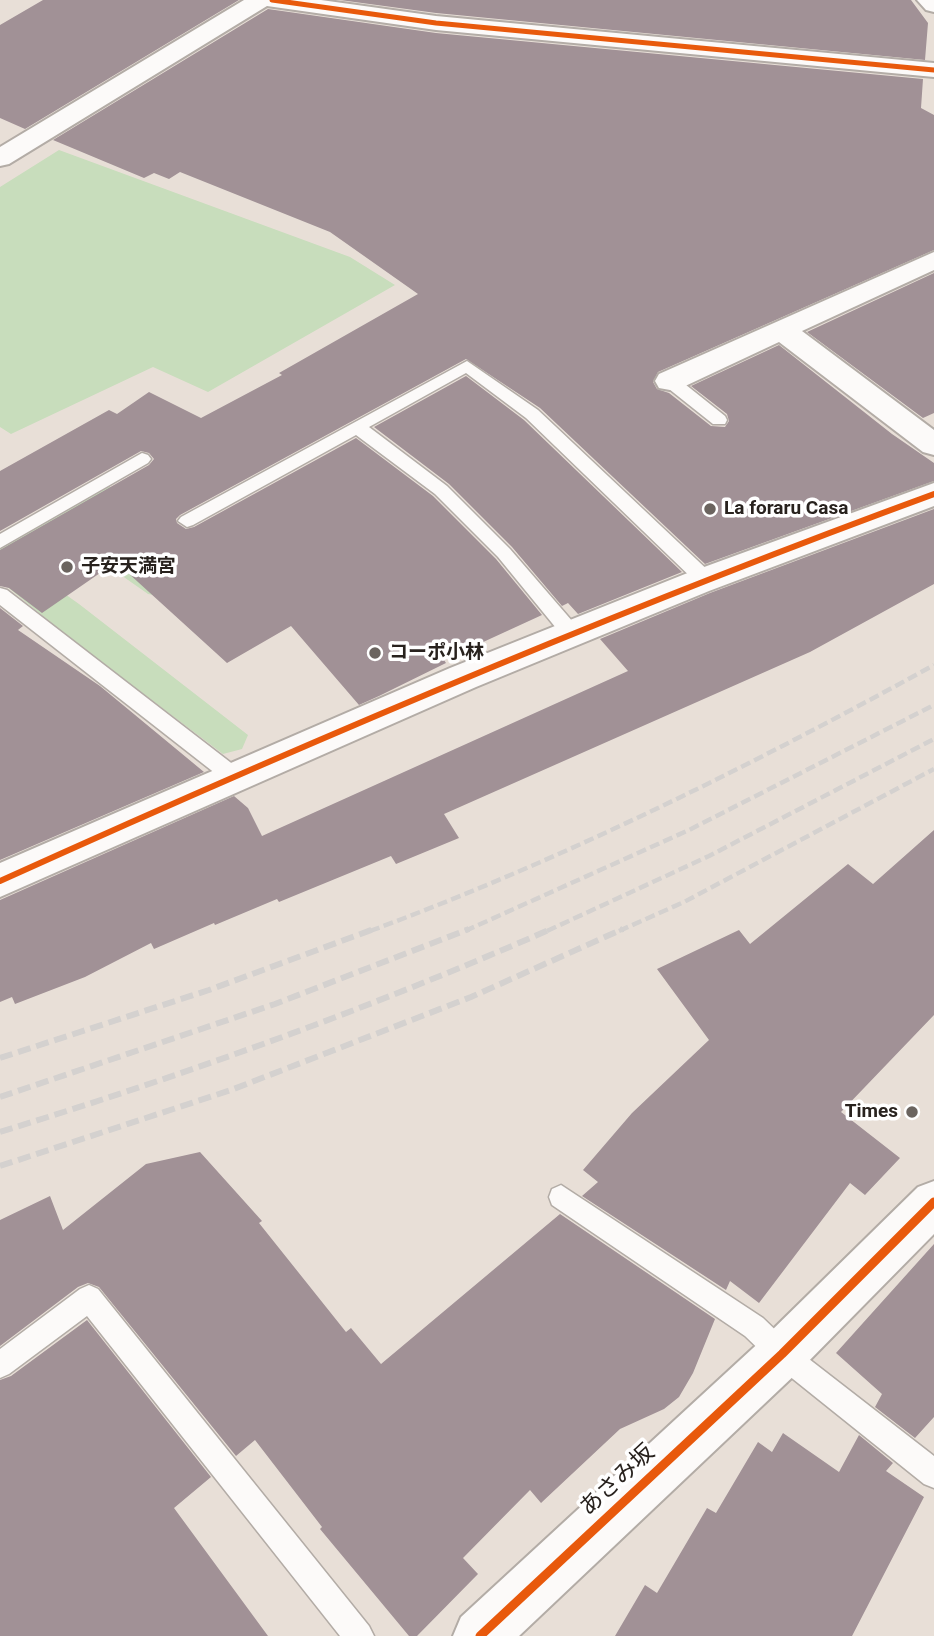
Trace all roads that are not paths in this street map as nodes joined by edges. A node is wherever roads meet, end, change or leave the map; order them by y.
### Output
1 (260, 0) edge
2 (272, 0) edge
3 (928, 0) edge
4 (470, 5) dead end
5 (934, 5) edge
6 (436, 23) junction
7 (934, 70) edge
8 (0, 158) edge
9 (934, 260) edge
10 (903, 274) junction
11 (934, 294) edge
12 (780, 329) junction
13 (670, 381) joint
14 (719, 420) dead end
15 (357, 427) junction
16 (934, 445) edge
17 (142, 459) dead end
18 (934, 494) edge
19 (187, 521) dead end
20 (0, 542) edge
21 (707, 581) junction
22 (0, 595) edge
23 (572, 634) junction
24 (232, 775) junction
25 (0, 881) edge
26 (561, 1197) dead end
27 (934, 1202) edge
28 (782, 1354) junction
29 (0, 1365) edge
30 (934, 1474) edge
31 (359, 1636) edge
32 (480, 1636) edge

1 - 8 street
2 - 6 street
3 - 5 street
4 - 6 street
6 - 7 street
9 - 10 street
10 - 11 street
10 - 12 street
12 - 13 street
12 - 16 street
13 - 14 lane
15 - 19 lane
15 - 21 lane
15 - 23 lane
17 - 20 lane
18 - 21 street
21 - 23 street
22 - 24 lane
23 - 24 street
24 - 25 street
26 - 28 lane
27 - 28 street, あさみ坂
28 - 30 lane
28 - 32 street, あさみ坂
29 - 31 lane

